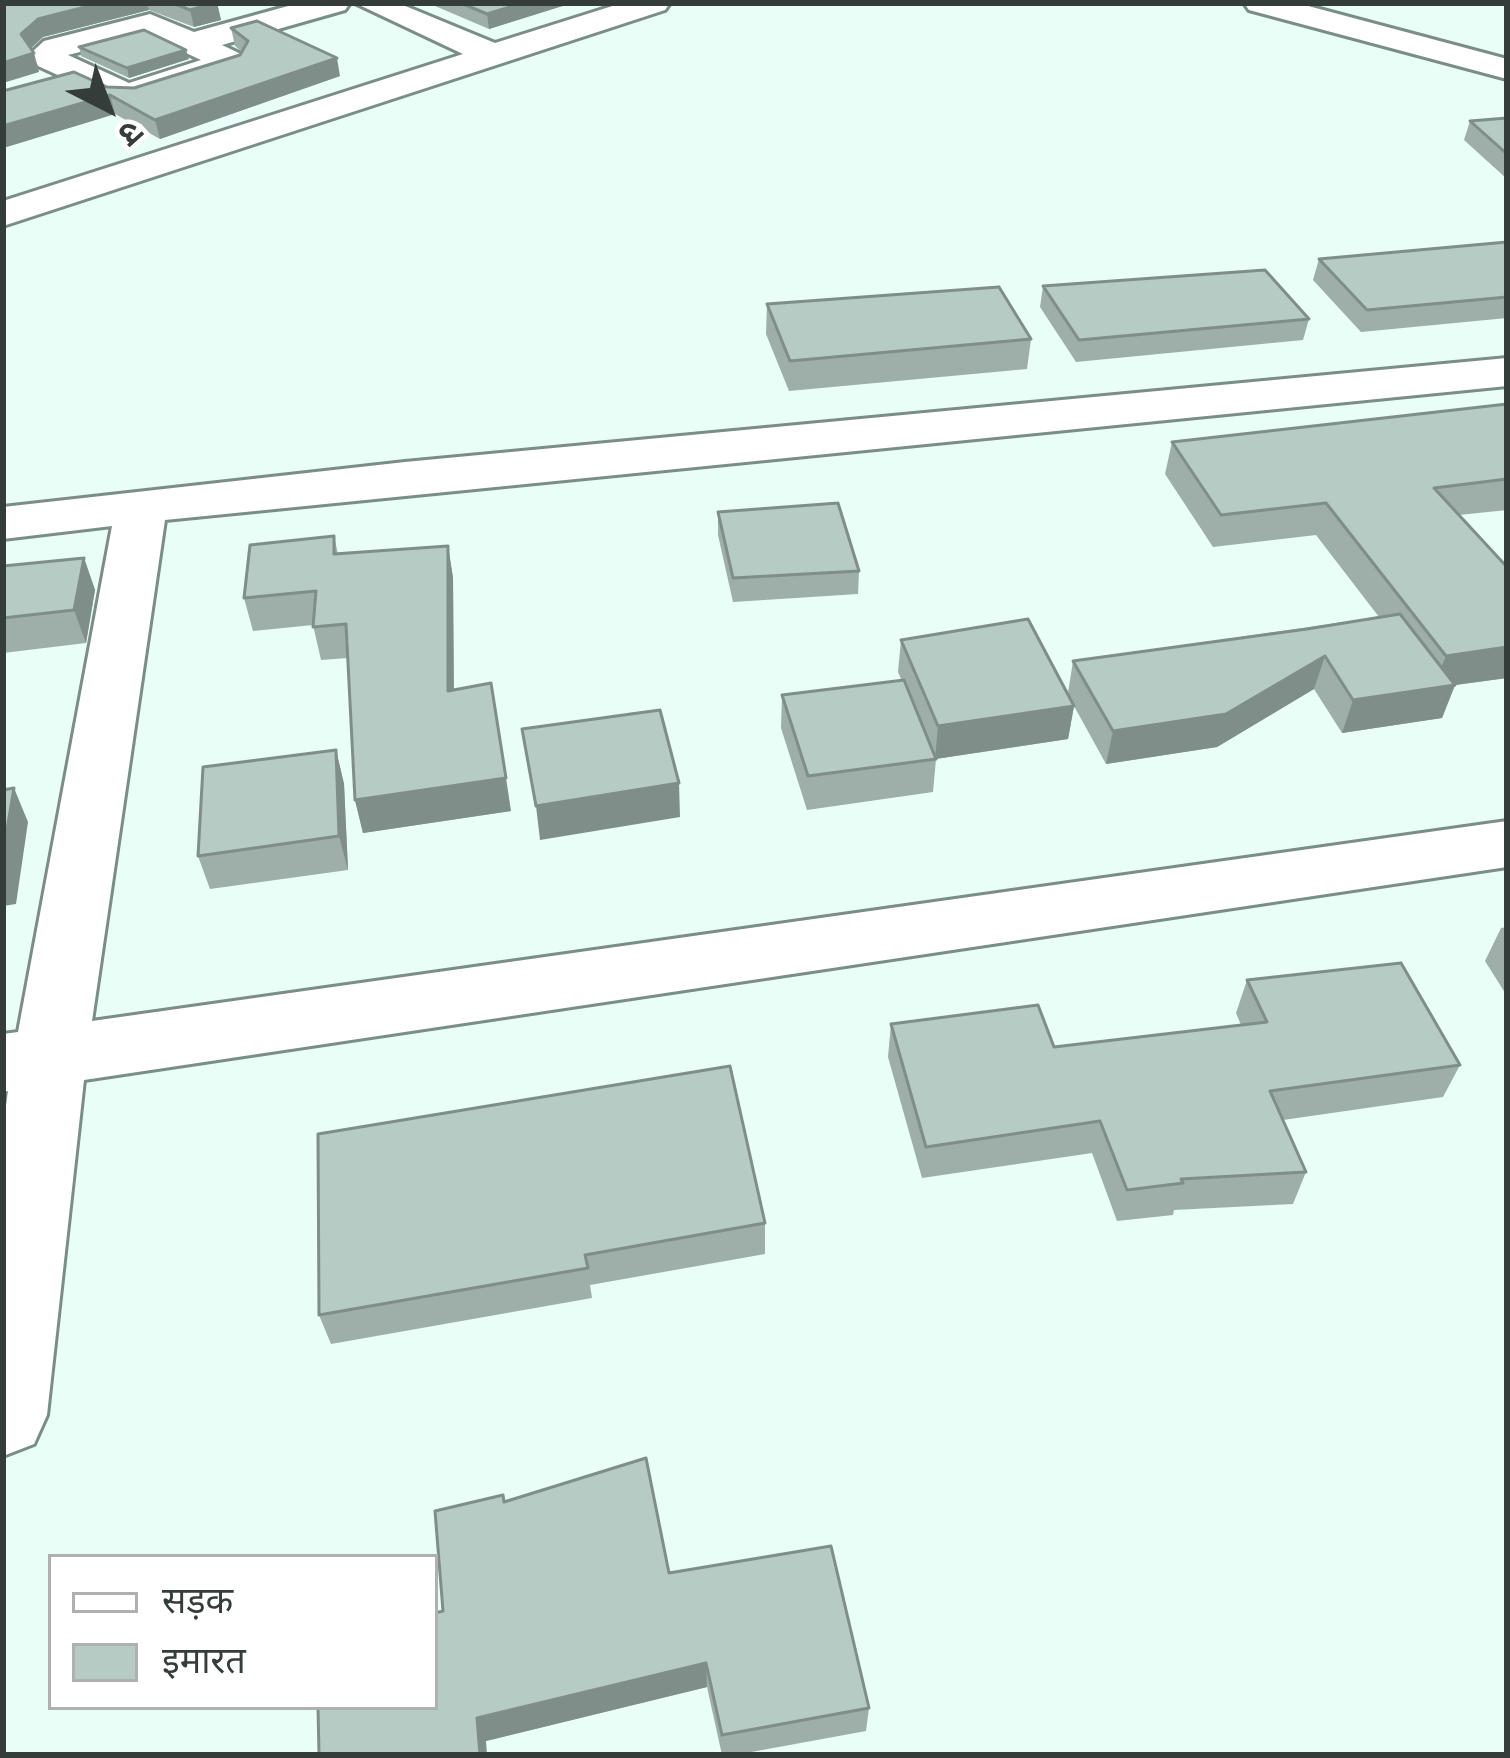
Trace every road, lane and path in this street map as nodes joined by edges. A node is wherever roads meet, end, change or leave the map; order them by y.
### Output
1 (334, 3) edge
2 (371, 3) edge
3 (654, 3) edge
4 (1260, 3) edge
5 (1303, 7) edge
6 (196, 42) junction
7 (494, 55) junction
8 (1507, 68) edge
9 (80, 75) junction
10 (42, 86) edge
11 (3, 214) edge
12 (1507, 371) edge
13 (140, 512) junction
14 (3, 524) edge
15 (1507, 844) edge
16 (27, 1059) edge
17 (3, 1415) edge

1 - 6 street
2 - 7 street
3 - 7 street
4 - 5 street
5 - 8 street
6 - 9 street
6 - 9 street
7 - 11 street
9 - 10 street
12 - 13 street
13 - 14 street
13 - 16 street
15 - 16 street
16 - 17 street

